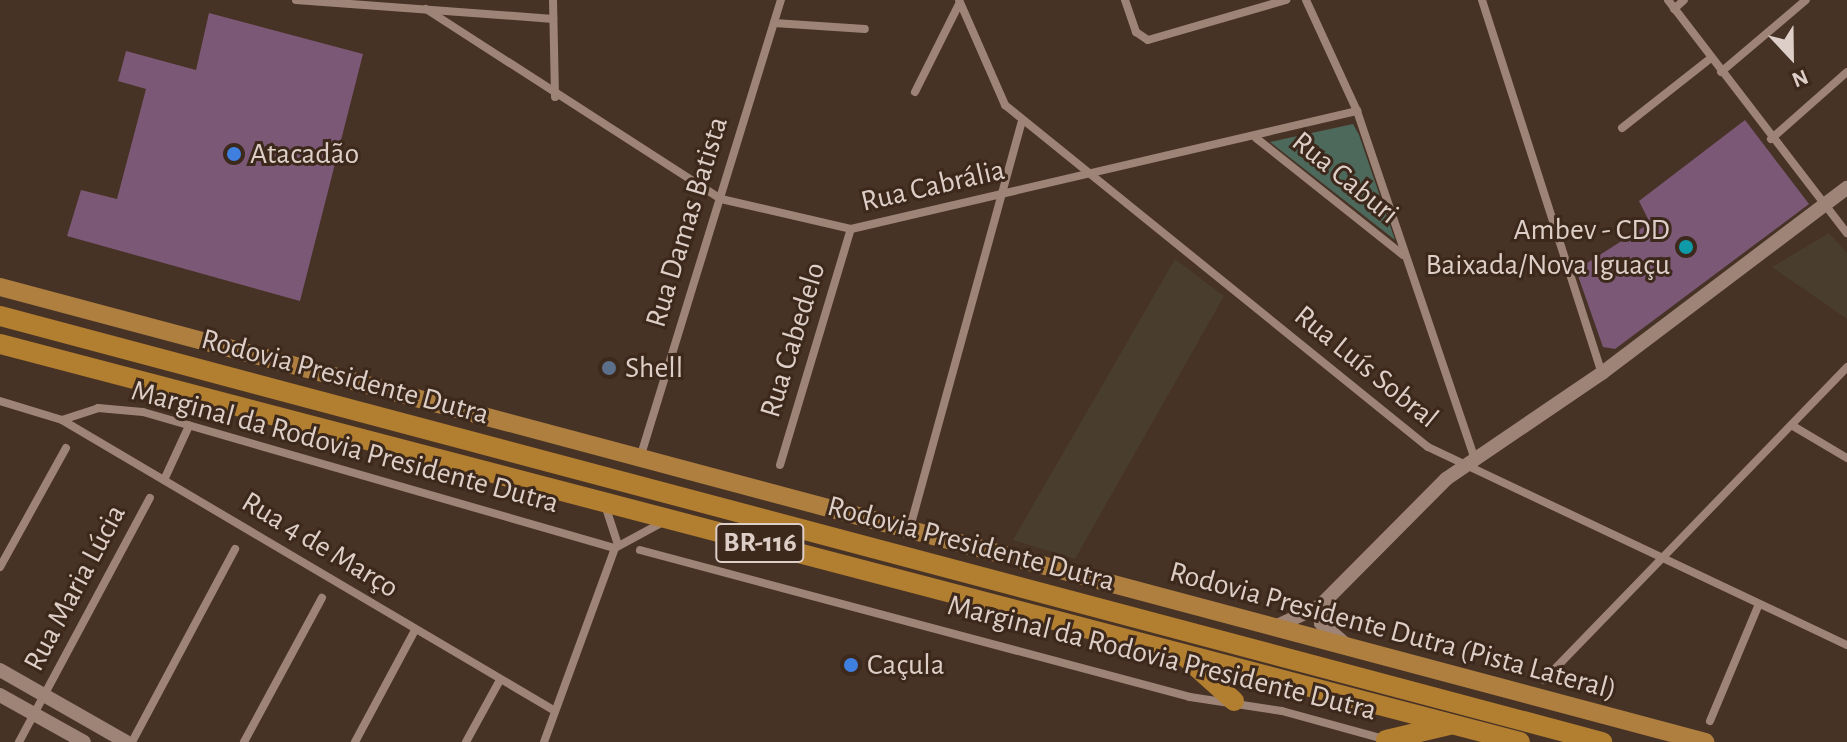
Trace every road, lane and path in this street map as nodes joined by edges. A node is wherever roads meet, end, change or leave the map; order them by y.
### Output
1 (296, 0) edge
2 (553, 0) edge
3 (781, 0) edge
4 (1125, 0) edge
5 (1286, 0) edge
6 (1306, 0) edge
7 (1483, 0) edge
8 (1668, 0) edge
9 (1684, 0) edge
10 (1806, 0) edge
11 (959, 2) edge
12 (426, 9) junction
13 (1674, 9) junction
14 (553, 19) junction
15 (774, 23) junction
16 (865, 29) dead end
17 (1711, 58) junction
18 (1721, 72) junction
19 (1847, 72) edge
20 (915, 92) dead end
21 (555, 97) junction
22 (1357, 111) junction
23 (1022, 122) junction
24 (1622, 128) dead end
25 (1256, 138) junction
26 (1771, 139) junction
27 (1089, 174) junction
28 (1847, 188) edge
29 (1008, 193) junction
30 (721, 199) junction
31 (1826, 208) junction
32 (851, 229) junction
33 (1847, 233) edge
34 (1404, 256) junction
35 (0, 287) edge
36 (0, 316) edge
37 (0, 344) edge
38 (1847, 367) edge
39 (1602, 373) junction
40 (0, 401) edge
41 (62, 420) junction
42 (189, 426) junction
43 (1793, 426) junction
44 (66, 448) dead end
45 (1847, 458) edge
46 (640, 459) junction
47 (1475, 461) junction
48 (780, 465) dead end
49 (1462, 469) junction
50 (164, 480) junction
51 (150, 498) dead end
52 (600, 499) junction
53 (669, 520) junction
54 (909, 532) junction
55 (616, 546) junction
56 (235, 549) dead end
57 (640, 550) dead end
58 (1662, 561) junction
59 (0, 567) edge
60 (322, 598) dead end
61 (1320, 606) junction
62 (1758, 606) junction
63 (1269, 627) junction
64 (415, 630) junction
65 (1847, 645) edge
66 (1361, 651) junction
67 (1179, 652) junction
68 (0, 670) edge
69 (500, 680) junction
70 (1544, 680) dead end
71 (0, 695) edge
72 (45, 696) junction
73 (1234, 701) junction
74 (555, 711) junction
75 (34, 714) junction
76 (1710, 721) dead end
77 (1453, 724) junction
78 (1390, 741) edge
79 (19, 742) edge
80 (84, 742) edge
81 (126, 742) edge
82 (132, 742) edge
83 (244, 742) edge
84 (355, 742) edge
85 (466, 742) edge
86 (544, 742) edge
87 (1520, 742) edge
88 (1602, 742) edge
89 (1705, 742) edge

1 - 12 street
2 - 14 street
3 - 15 street, Rua Damas Batista
4 - 5 street
6 - 22 street
7 - 39 street
8 - 13 street
9 - 13 street
10 - 18 street
11 - 20 street
11 - 23 street, Rua Luís Sobral
12 - 14 street
12 - 21 street, Rua Cabrália
13 - 17 street
14 - 21 street
15 - 16 street
15 - 30 street, Rua Damas Batista
17 - 18 street
17 - 24 street
18 - 26 street
19 - 26 street
21 - 30 street, Rua Cabrália
22 - 25 street, Rua Cabrália
22 - 34 street
23 - 27 street, Rua Luís Sobral
23 - 29 street
25 - 27 street, Rua Cabrália
25 - 34 street, Rua Caburi
26 - 31 street
27 - 29 street, Rua Cabrália
27 - 49 street, Rua Luís Sobral
28 - 31 street
29 - 32 street, Rua Cabrália
29 - 54 street
30 - 32 street, Rua Cabrália
30 - 46 street, Rua Damas Batista
31 - 33 street
31 - 39 street
32 - 48 street, Rua Cabedelo
34 - 47 street
35 - 46 highway, Rodovia Presidente Dutra (Pista Lateral) / BR-116
36 - 88 highway, Rodovia Presidente Dutra / BR-116
37 - 52 highway, Rodovia Presidente Dutra / BR-116
38 - 43 street
39 - 47 street
40 - 41 street, Rua 4 de Março
41 - 42 street, Marginal da Rodovia Presidente Dutra
41 - 50 street, Rua 4 de Março
42 - 50 street
42 - 55 street, Marginal da Rodovia Presidente Dutra
43 - 45 street
43 - 58 street
44 - 59 street
46 - 54 highway, Rodovia Presidente Dutra (Pista Lateral) / BR-116
47 - 49 street
49 - 58 street, Rua Luís Sobral
49 - 61 street
50 - 64 street, Rua 4 de Março
51 - 72 street, Rua Maria Lúcia
52 - 53 highway, Rodovia Presidente Dutra / BR-116
52 - 55 street
53 - 55 street
53 - 67 highway, Rodovia Presidente Dutra / BR-116
54 - 63 highway, Rodovia Presidente Dutra (Pista Lateral) / BR-116
55 - 74 street
56 - 82 street
57 - 73 street, Marginal da Rodovia Presidente Dutra
58 - 62 street, Rua Luís Sobral
58 - 70 street
60 - 83 street
61 - 63 street
61 - 66 street
62 - 65 street, Rua Luís Sobral
62 - 76 street
63 - 66 highway, Rodovia Presidente Dutra (Pista Lateral) / BR-116
64 - 69 street, Rua 4 de Março
64 - 84 street
66 - 89 highway, Rodovia Presidente Dutra (Pista Lateral) / BR-116
67 - 73 highway
67 - 77 highway, Rodovia Presidente Dutra / BR-116
68 - 72 street
69 - 74 street, Rua 4 de Março
69 - 85 street
71 - 75 street
72 - 75 street, Rua Maria Lúcia
72 - 81 street
73 - 78 street, Marginal da Rodovia Presidente Dutra
74 - 86 street
75 - 79 street, Rua Maria Lúcia
75 - 80 street
77 - 78 highway
77 - 87 highway, Rodovia Presidente Dutra / BR-116

